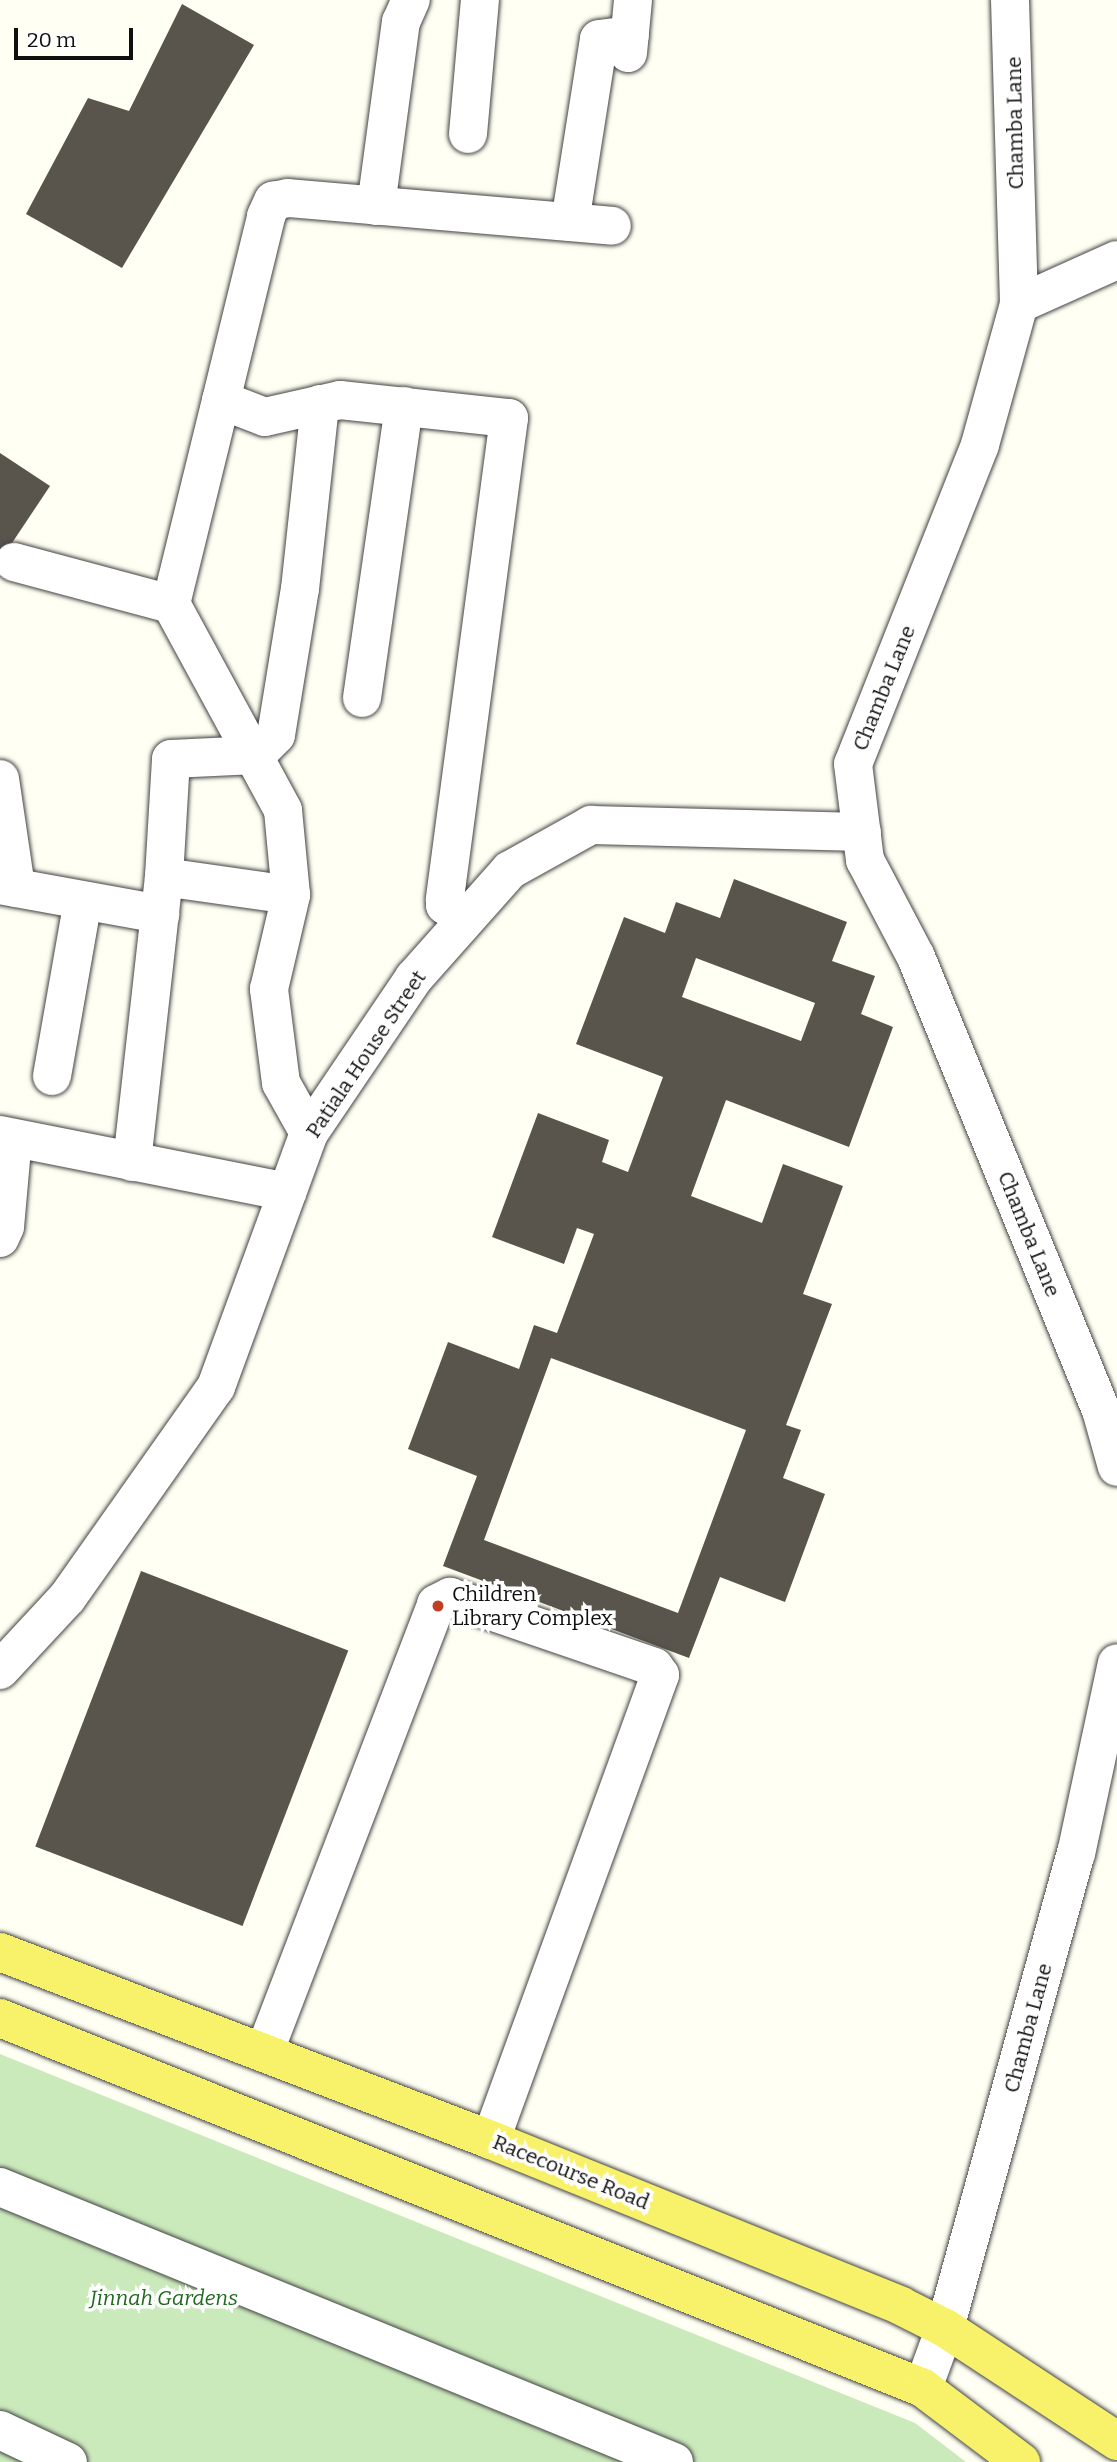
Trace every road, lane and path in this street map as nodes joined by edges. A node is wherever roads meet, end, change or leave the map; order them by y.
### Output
1 (411, 0) edge
2 (480, 0) edge
3 (1010, 0) edge
4 (630, 29) edge
5 (468, 134) dead end
6 (376, 206) junction
7 (570, 222) junction
8 (612, 226) dead end
9 (1117, 260) edge
10 (1019, 304) junction
11 (221, 400) junction
12 (320, 404) junction
13 (404, 407) junction
14 (13, 562) dead end
15 (171, 604) junction
16 (362, 698) dead end
17 (256, 755) junction
18 (0, 779) edge
19 (862, 832) junction
20 (164, 877) junction
21 (8, 887) edge
22 (291, 895) junction
23 (83, 901) junction
24 (160, 915) junction
25 (466, 919) junction
26 (52, 1076) dead end
27 (309, 1133) junction
28 (6, 1136) edge
29 (132, 1162) junction
30 (287, 1192) junction
31 (0, 1238) edge
32 (1117, 1467) edge
33 (1117, 1663) edge
34 (0, 1670) edge
35 (0, 1952) edge
36 (0, 2018) edge
37 (264, 2053) junction
38 (491, 2140) junction
39 (0, 2187) edge
40 (945, 2328) junction
41 (923, 2388) junction
42 (0, 2430) edge
43 (1117, 2441) edge
44 (68, 2462) edge
45 (674, 2462) edge
46 (1021, 2462) edge

1 - 6 street
2 - 5 street
3 - 10 street, Chamba Lane
4 - 7 street
6 - 7 street
6 - 11 street
7 - 8 street
9 - 10 street
10 - 19 street, Chamba Lane
11 - 12 street
11 - 15 street
12 - 13 street
12 - 17 street
13 - 16 street
13 - 25 street
14 - 15 street
15 - 17 street
17 - 20 street
17 - 22 street
18 - 21 street
19 - 25 street, Patiala House Street
19 - 32 street, Chamba Lane
20 - 22 street
20 - 24 street
21 - 23 street
22 - 27 street
23 - 24 street
23 - 26 street
24 - 29 street
25 - 27 street, Patiala House Street
27 - 30 street, Patiala House Street
28 - 29 street
28 - 31 street
29 - 30 street
30 - 34 street, Patiala House Street
33 - 40 street, Chamba Lane
35 - 37 main road, Racecourse Road
36 - 41 main road
37 - 38 main road, Racecourse Road
37 - 38 street
38 - 40 main road, Racecourse Road
39 - 45 street
40 - 41 street, Chamba Lane
40 - 43 main road, Racecourse Road
41 - 46 main road
42 - 44 street

